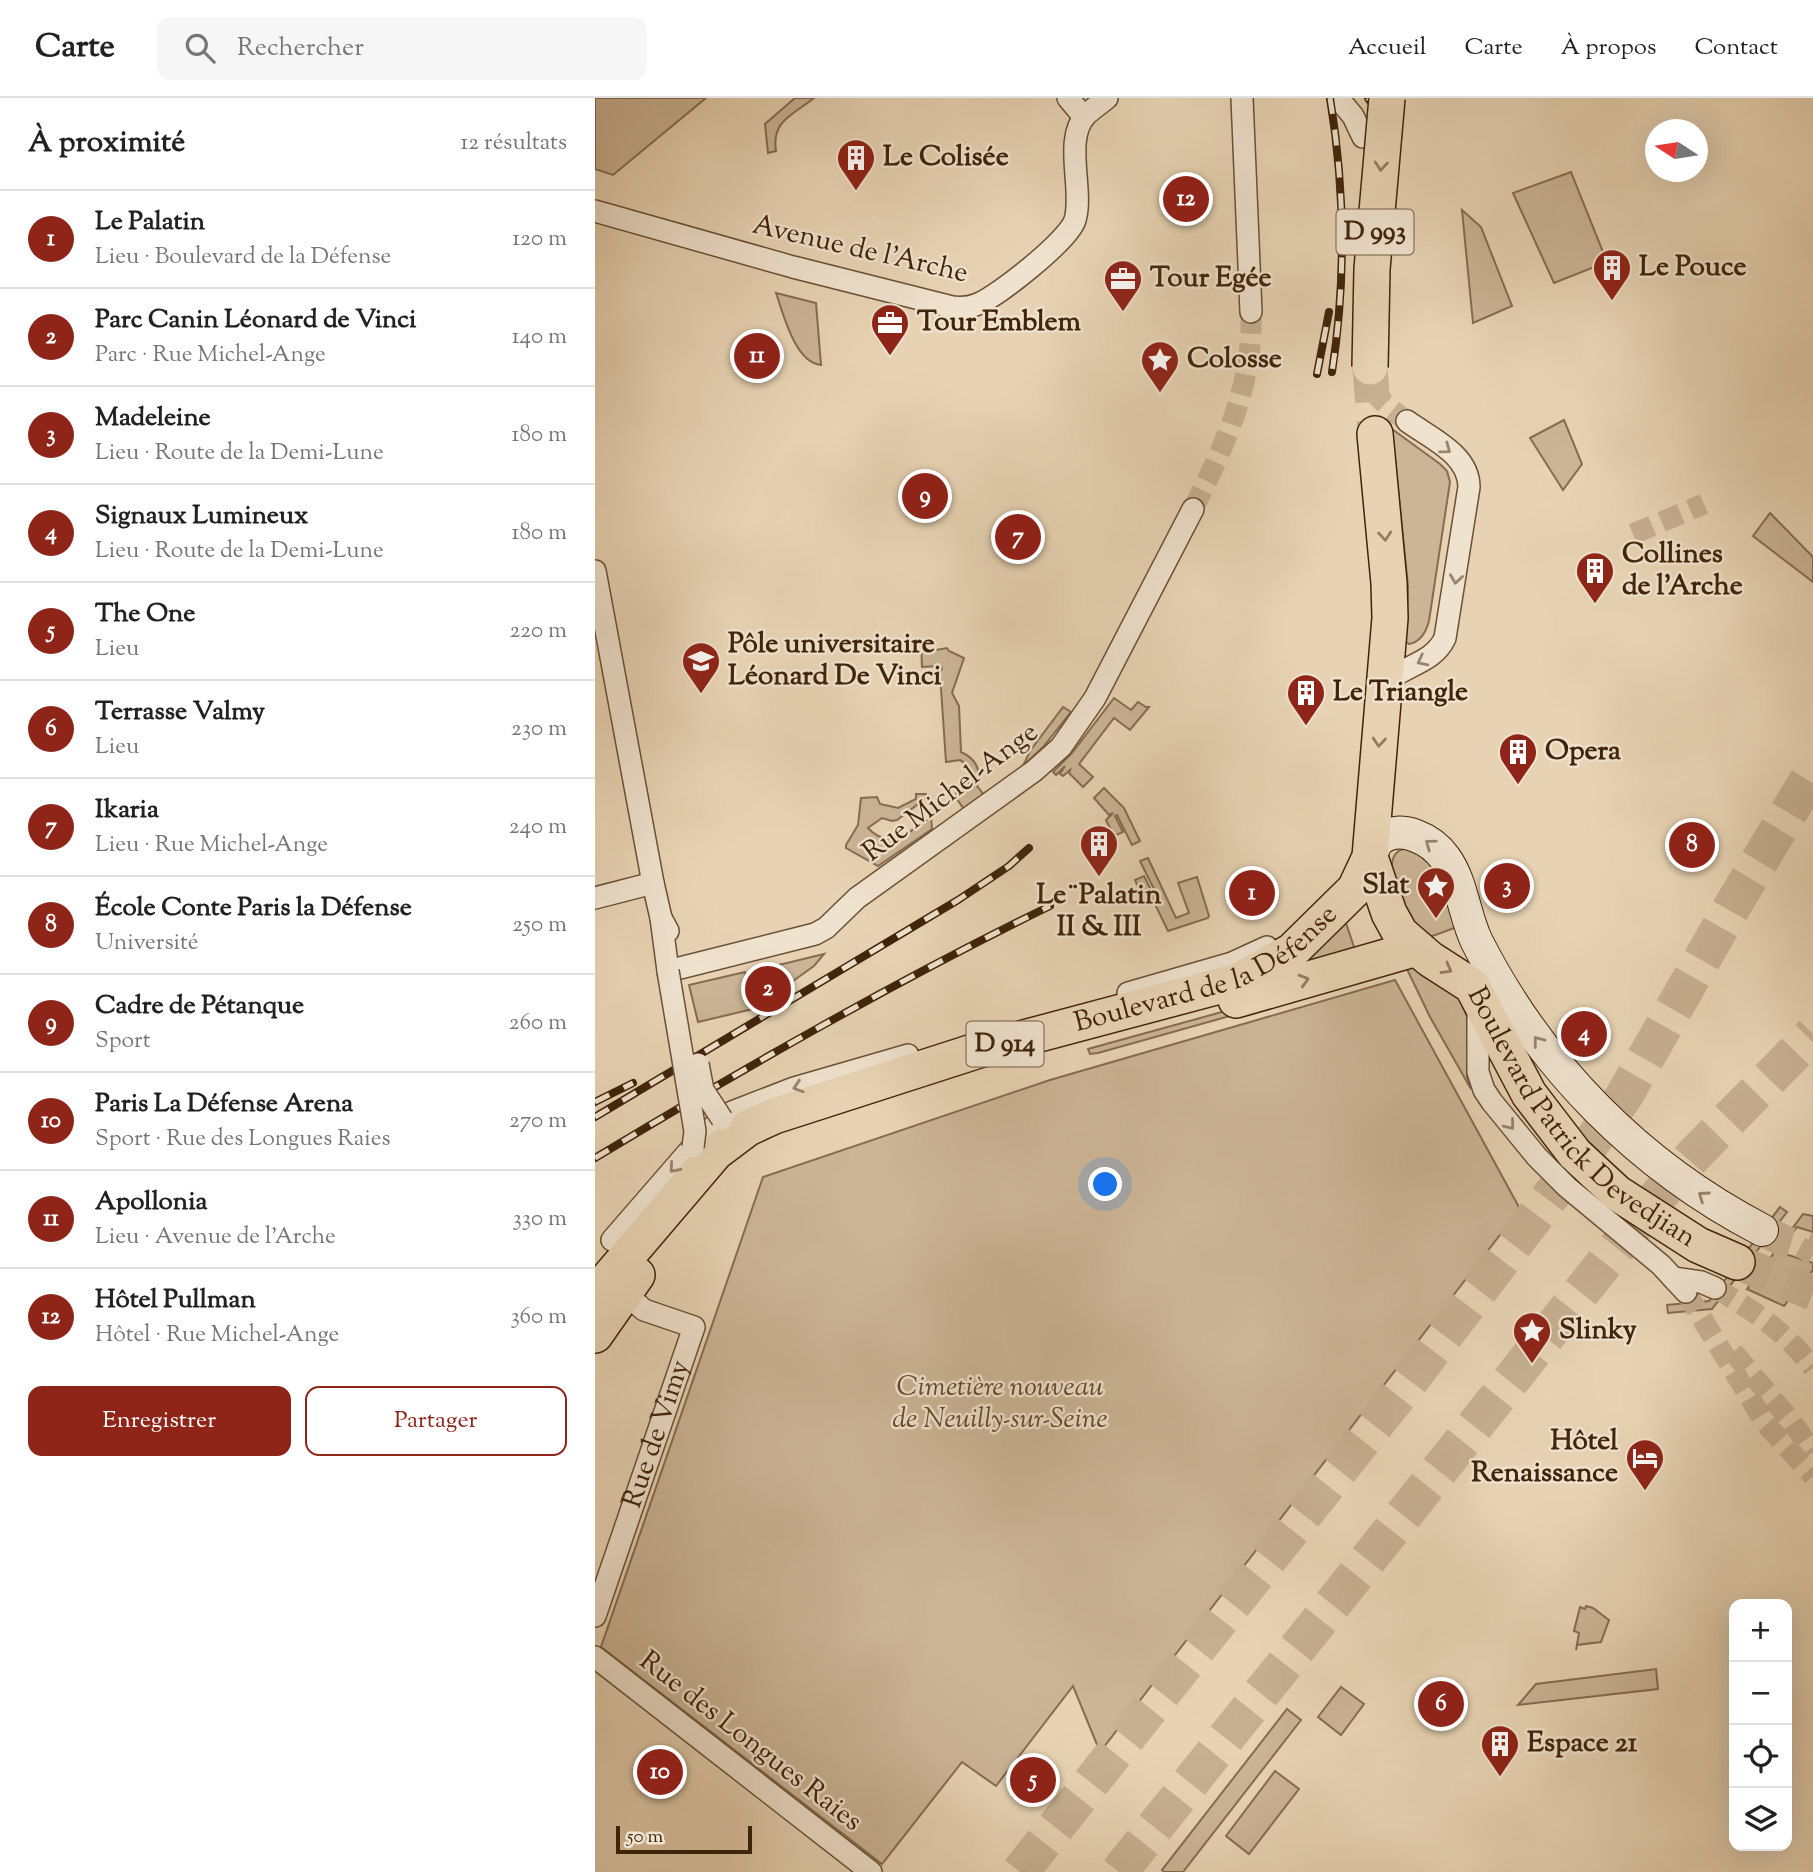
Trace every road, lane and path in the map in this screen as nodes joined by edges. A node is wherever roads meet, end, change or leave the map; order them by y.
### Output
1 (1068, 98) edge
2 (1107, 98) edge
3 (1242, 98) edge
4 (1338, 98) edge
5 (1387, 98) edge
6 (1084, 117) junction
7 (1363, 137) dead end
8 (595, 211) edge
9 (1251, 312) tunnel mouth
10 (1370, 367) tunnel mouth
11 (1407, 421) tunnel mouth
12 (1375, 434) tunnel mouth
13 (1193, 509) tunnel mouth
14 (595, 571) edge
15 (1384, 684) junction
16 (1370, 857) junction
17 (653, 883) junction
18 (595, 898) edge
19 (1325, 916) junction
20 (1417, 948) junction
21 (674, 970) junction
22 (1478, 993) junction
23 (722, 1119) junction
24 (693, 1147) junction
25 (1762, 1230) tunnel mouth
26 (1737, 1262) tunnel mouth
27 (604, 1276) edge
28 (1715, 1288) tunnel mouth
29 (595, 1335) edge
30 (595, 1616) edge
31 (595, 1657) edge
32 (871, 1872) edge

1 - 6 street
2 - 6 street
3 - 9 street
4 - 7 street
5 -> 10 main road, D 993, bridge
6 - 8 street, Avenue de l'Arche
11 -> 15 street
12 -> 15 main road, Boulevard de la Défense
13 - 21 street, Rue Michel-Ange
14 - 17 street
15 -> 16 main road, Boulevard de la Défense
16 - 19 main road, Boulevard de la Défense / D 914
16 - 20 main road, Boulevard Patrick Devedjian
25 -> 16 street
17 - 18 street
17 - 21 street
19 -> 23 street
19 - 27 main road, Boulevard de la Défense / D 914
20 -> 22 main road, Boulevard Patrick Devedjian
27 -> 20 main road
21 - 23 street, bridge
21 - 24 street, bridge
22 - 26 main road, Boulevard Patrick Devedjian
22 -> 28 street
23 - 24 street
24 -> 27 street
27 - 29 main road
27 - 30 street, Rue de Vimy
31 - 32 street, Rue des Longues Raies

